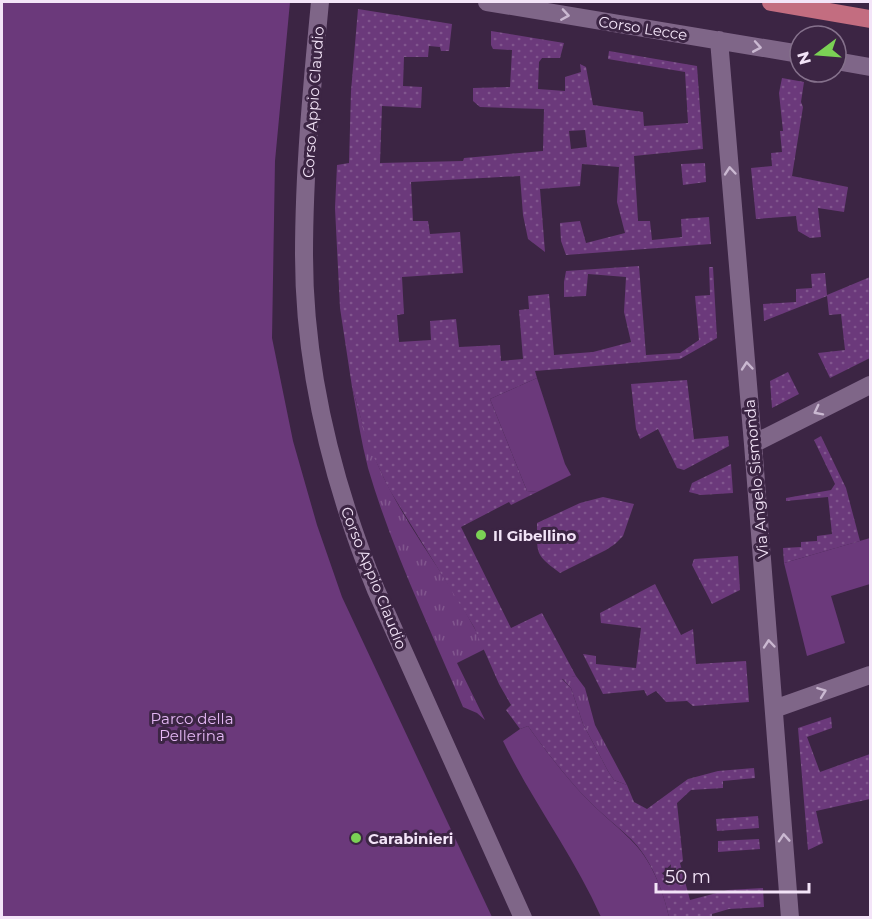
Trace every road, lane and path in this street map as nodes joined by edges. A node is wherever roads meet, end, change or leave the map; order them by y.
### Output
1 (320, 2) edge
2 (487, 2) edge
3 (771, 2) edge
4 (870, 19) edge
5 (719, 40) junction
6 (788, 52) edge
7 (848, 63) edge
8 (870, 67) edge
9 (870, 385) edge
10 (753, 444) junction
11 (870, 675) edge
12 (774, 709) junction
13 (523, 918) edge
14 (790, 918) edge

1 - 13 street, Corso Appio Claudio
2 -> 5 street, Corso Lecce
3 - 4 main road
5 -> 6 street, Corso Lecce
10 -> 5 street, Via Angelo Sismonda
7 - 8 street
9 -> 10 street
12 -> 10 street, Via Angelo Sismonda
12 -> 11 street
14 -> 12 street, Via Angelo Sismonda

